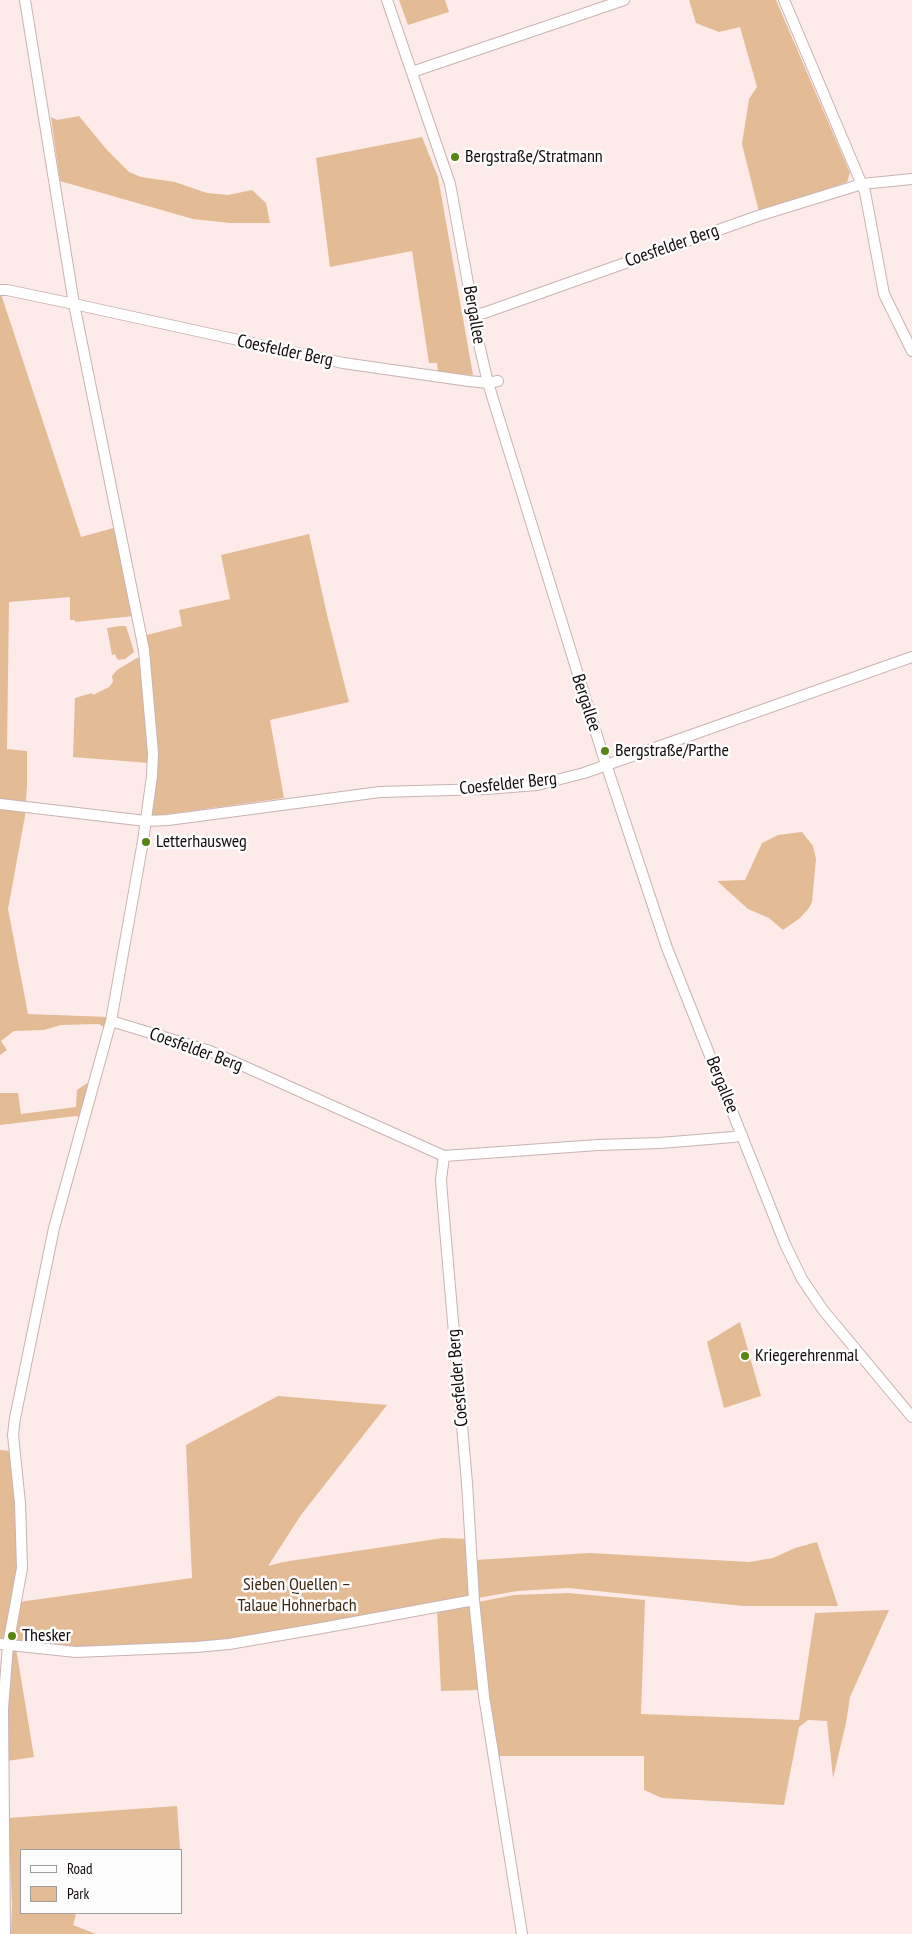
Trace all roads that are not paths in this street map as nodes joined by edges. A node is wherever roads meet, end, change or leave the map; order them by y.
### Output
1 (25, 0) edge
2 (387, 0) edge
3 (624, 0) edge
4 (784, 0) edge
5 (412, 72) junction
6 (912, 179) edge
7 (862, 184) junction
8 (0, 290) edge
9 (74, 304) junction
10 (478, 314) junction
11 (912, 351) edge
12 (493, 382) junction
13 (912, 657) edge
14 (606, 765) junction
15 (0, 804) edge
16 (146, 821) junction
17 (112, 1021) junction
18 (742, 1135) junction
19 (444, 1156) junction
20 (912, 1417) edge
21 (474, 1600) junction
22 (4, 1645) edge
23 (5, 1934) edge
24 (522, 1934) edge

1 - 9 street
2 - 5 street, Bergallee
3 - 5 street
4 - 7 street
5 - 10 street, Bergallee
6 - 7 street, Coesfelder Berg
7 - 10 street, Coesfelder Berg
7 - 11 street
8 - 9 street, Coesfelder Berg
9 - 12 street, Coesfelder Berg
9 - 16 street
10 - 12 street, Bergallee
12 - 14 street, Bergallee
13 - 14 street, Coesfelder Berg
14 - 16 street, Coesfelder Berg
14 - 18 street, Bergallee
15 - 16 street, Coesfelder Berg
16 - 17 street
17 - 19 street, Coesfelder Berg
17 - 22 street
18 - 19 street, Coesfelder Berg
18 - 20 street, Bergallee
19 - 21 street, Coesfelder Berg
21 - 22 street
21 - 24 street, Coesfelder Berg
22 - 23 street

